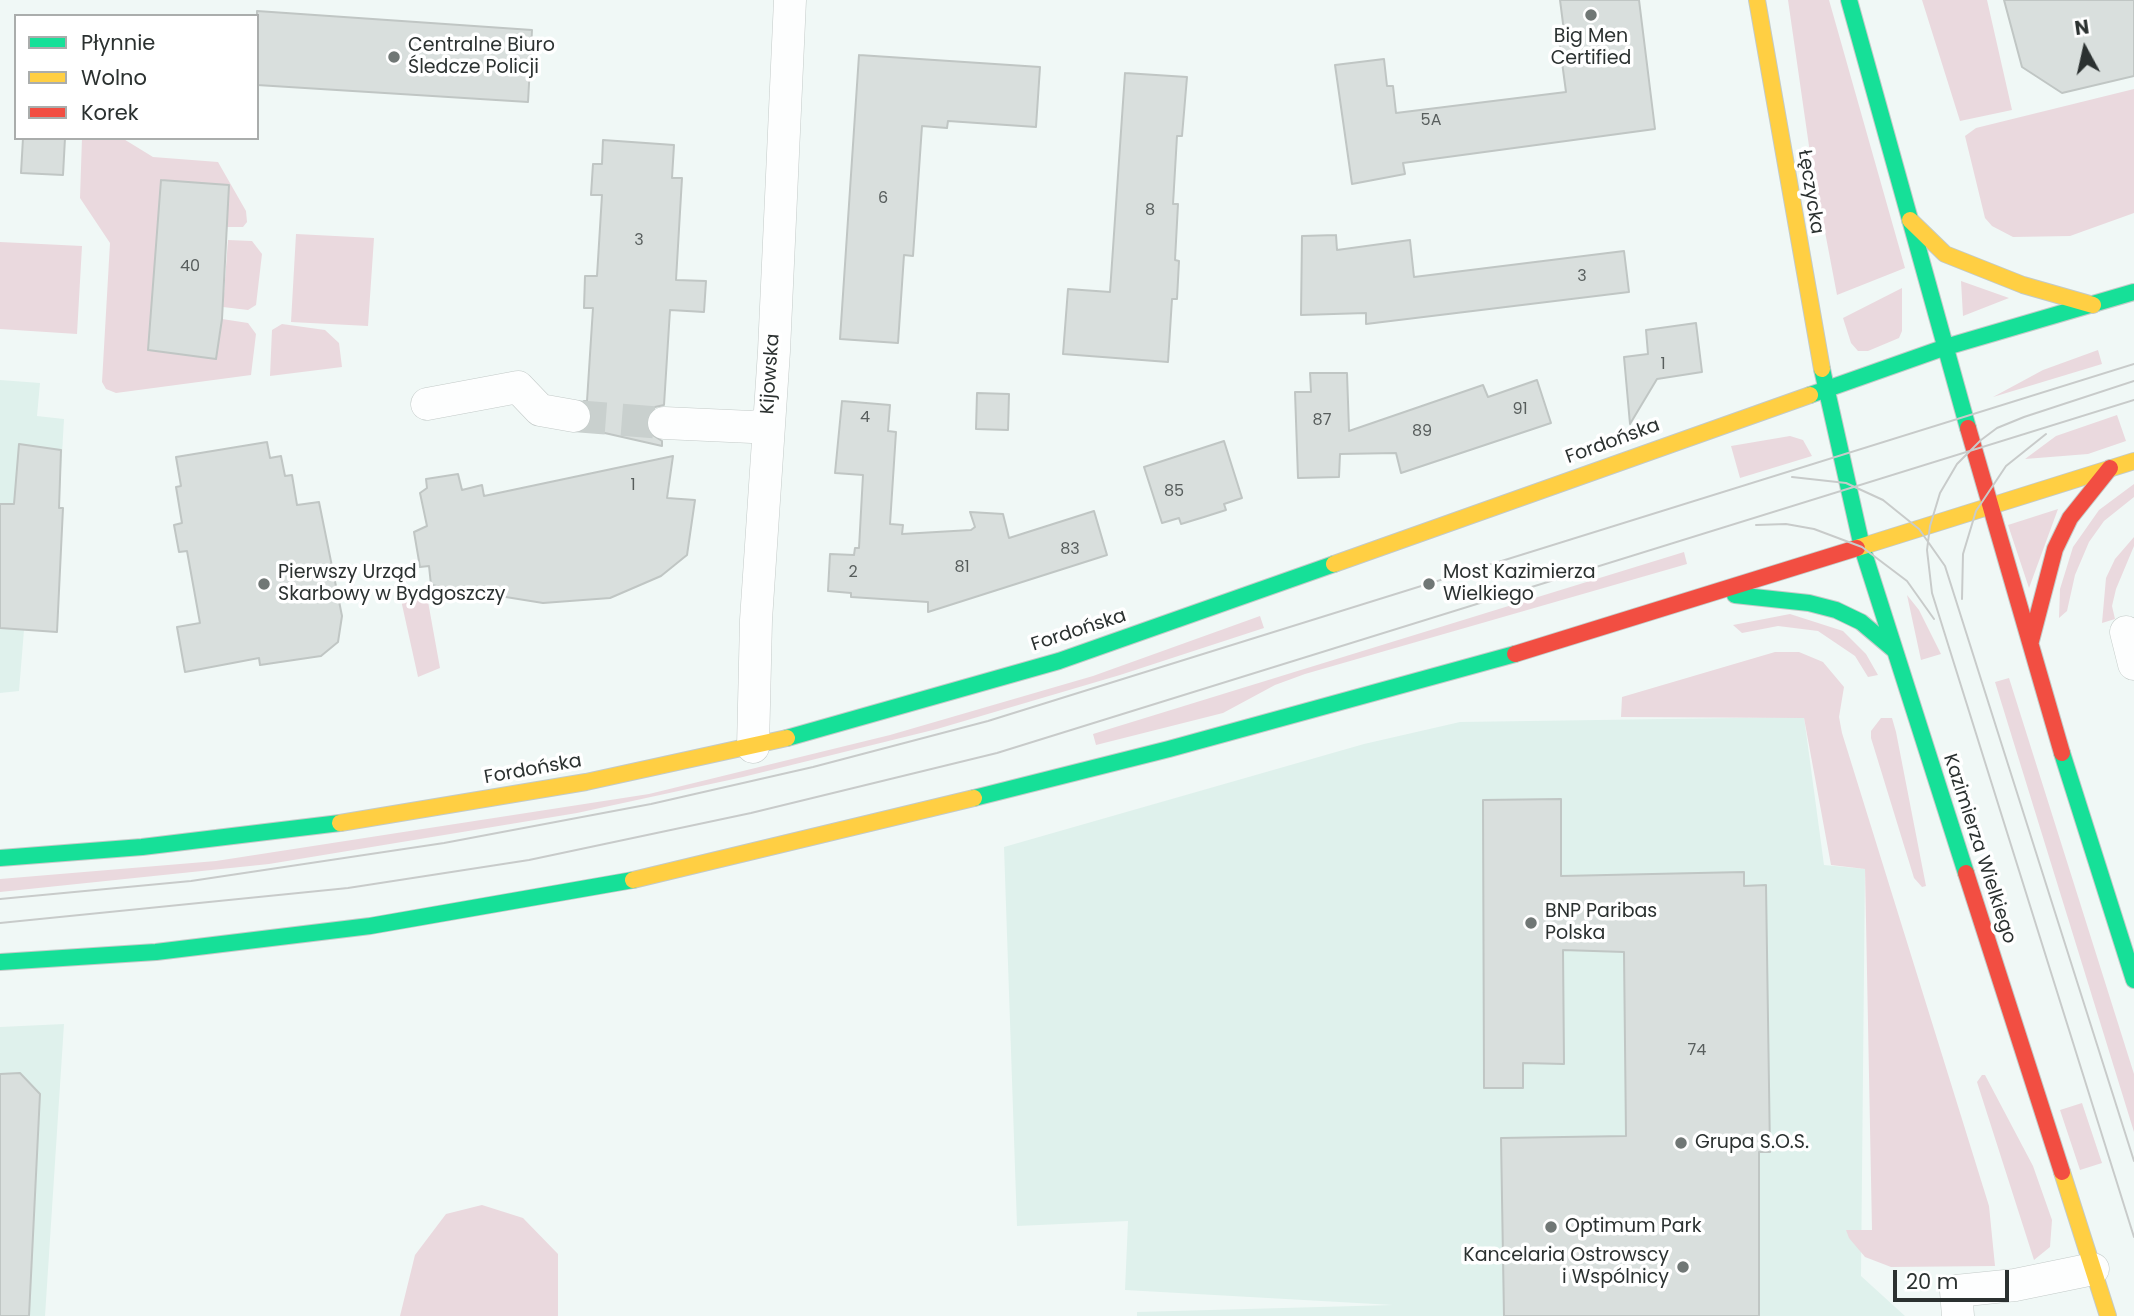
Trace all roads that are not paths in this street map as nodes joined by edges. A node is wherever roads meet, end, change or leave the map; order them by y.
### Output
1 (790, 0) edge
2 (1758, 0) edge
3 (1849, 0) edge
4 (1910, 220) junction
5 (2134, 292) edge
6 (2093, 305) junction
7 (1947, 347) junction
8 (1826, 390) junction
9 (428, 404) dead end
10 (574, 416) tunnel mouth
11 (664, 423) tunnel mouth
12 (767, 424) junction
13 (2134, 461) edge
14 (2110, 468) junction
15 (1990, 506) junction
16 (1862, 547) junction
17 (1712, 594) junction
18 (2126, 632) dead end
19 (2029, 646) junction
20 (1894, 649) junction
21 (2134, 664) edge
22 (753, 747) junction
23 (0, 858) edge
24 (0, 962) edge
25 (2134, 980) edge
26 (2093, 1269) junction
27 (1958, 1316) edge
28 (2108, 1316) edge

1 - 12 street, Kijowska
2 - 8 main road, Łęczycka
3 - 4 main road
4 - 6 main road
4 - 7 main road
5 - 6 main road, Fordońska
6 - 7 main road, Fordońska
7 - 8 main road, Fordońska
7 - 15 main road
8 - 16 main road, Kazimierza Wielkiego
8 - 22 main road, Fordońska
9 - 10 street
11 - 12 street
12 - 22 street, Kijowska
13 - 14 main road
14 - 15 main road
14 - 19 main road
15 - 16 main road
15 - 19 main road
16 - 17 main road
16 - 20 main road, Kazimierza Wielkiego
17 - 20 main road
17 - 24 main road
18 - 21 street
19 - 25 main road
20 - 26 main road, Kazimierza Wielkiego
22 - 23 main road, Fordońska
26 - 27 street
26 - 28 main road, Kazimierza Wielkiego

